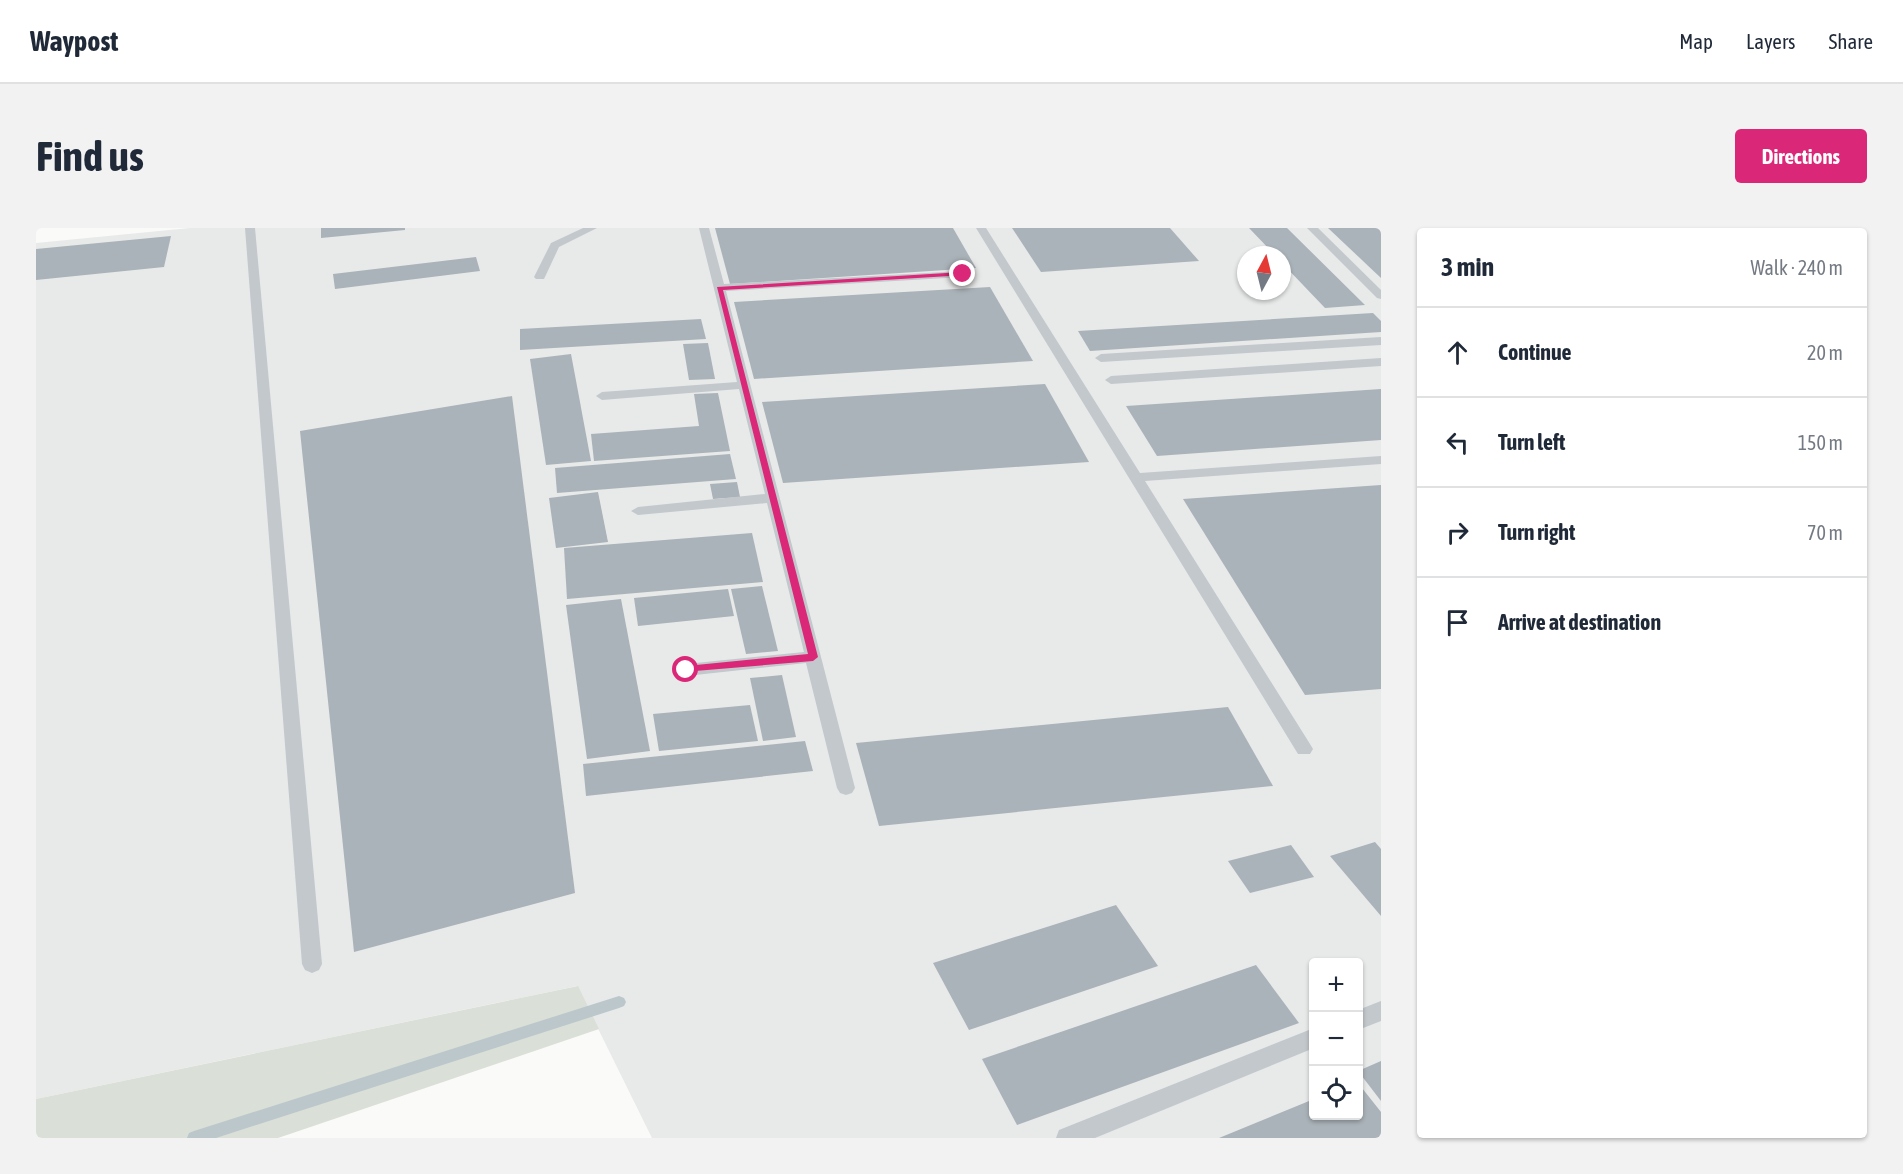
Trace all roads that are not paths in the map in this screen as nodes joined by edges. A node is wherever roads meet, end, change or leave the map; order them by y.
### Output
1 (250, 228) edge
2 (592, 228) edge
3 (705, 228) edge
4 (981, 228) edge
5 (1312, 228) edge
6 (963, 274) dead end
7 (540, 277) dead end
8 (720, 288) junction
9 (1381, 296) edge
10 (1381, 341) edge
11 (1101, 358) dead end
12 (1381, 362) edge
13 (1111, 380) dead end
14 (744, 385) junction
15 (602, 396) dead end
16 (1381, 460) edge
17 (1136, 477) junction
18 (773, 498) junction
19 (638, 511) dead end
20 (813, 657) junction
21 (686, 670) dead end
22 (1305, 749) dead end
23 (846, 788) dead end
24 (312, 964) dead end
25 (1381, 1011) edge
26 (1363, 1018) edge
27 (1309, 1040) edge
28 (1067, 1138) edge

1 - 24 lane
2 - 7 lane
3 - 8 lane
4 - 17 lane
5 - 9 lane
6 - 8 lane
8 - 14 lane
10 - 11 lane
12 - 13 lane
14 - 15 lane
14 - 18 lane
16 - 17 lane
17 - 22 lane
18 - 19 lane
18 - 20 lane
20 - 21 lane
20 - 23 lane
25 - 26 lane
27 - 28 lane

